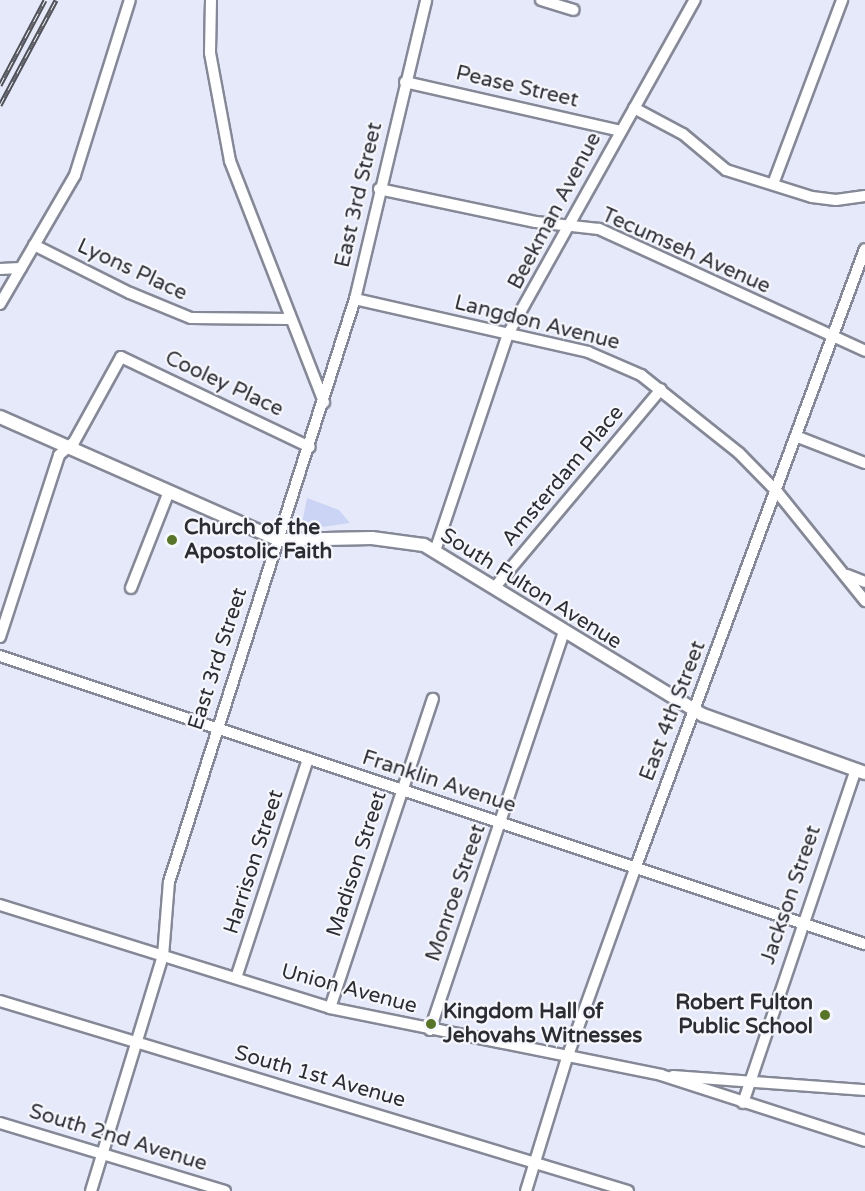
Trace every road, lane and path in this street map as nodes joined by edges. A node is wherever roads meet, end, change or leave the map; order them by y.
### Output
1 (130, 0) edge
2 (211, 0) edge
3 (426, 0) edge
4 (541, 0) edge
5 (695, 0) edge
6 (842, 0) edge
7 (574, 10) dead end
8 (405, 82) junction
9 (634, 108) junction
10 (620, 131) junction
11 (772, 184) junction
12 (379, 189) junction
13 (865, 196) edge
14 (572, 224) junction
15 (34, 245) junction
16 (865, 249) edge
17 (21, 268) junction
18 (0, 269) edge
19 (355, 299) junction
20 (0, 304) edge
21 (290, 319) junction
22 (508, 334) junction
23 (833, 339) junction
24 (865, 351) edge
25 (661, 389) junction
26 (324, 402) junction
27 (0, 417) edge
28 (798, 437) junction
29 (310, 447) junction
30 (66, 449) junction
31 (865, 463) edge
32 (778, 493) junction
33 (168, 494) junction
34 (279, 540) junction
35 (435, 551) junction
36 (847, 574) junction
37 (865, 582) edge
38 (495, 587) junction
39 (131, 588) dead end
40 (865, 601) edge
41 (564, 632) junction
42 (0, 636) edge
43 (0, 656) edge
44 (433, 699) dead end
45 (693, 710) junction
46 (216, 729) junction
47 (308, 759) junction
48 (860, 771) edge
49 (402, 790) junction
50 (501, 823) junction
51 (635, 869) junction
52 (0, 905) edge
53 (801, 925) junction
54 (865, 945) edge
55 (163, 956) junction
56 (236, 978) junction
57 (0, 1001) edge
58 (330, 1008) junction
59 (430, 1030) junction
60 (136, 1043) junction
61 (567, 1058) junction
62 (661, 1076) junction
63 (750, 1080) junction
64 (865, 1090) edge
65 (743, 1103) junction
66 (0, 1123) edge
67 (865, 1141) edge
68 (103, 1154) junction
69 (536, 1161) junction
70 (91, 1191) edge
71 (225, 1191) edge
72 (526, 1191) edge
73 (628, 1191) edge

1 - 15 street
2 - 21 street
3 - 8 street, East 3rd Street
4 - 7 street
5 - 9 street, Beekman Avenue
6 - 11 street
8 - 10 street, Pease Street
8 - 12 street, East 3rd Street
9 - 10 street, Beekman Avenue
9 - 11 street
10 - 14 street, Beekman Avenue
11 - 13 street
12 - 14 street, Tecumseh Avenue
12 - 19 street, East 3rd Street
14 - 22 street, Beekman Avenue
14 - 23 street, Tecumseh Avenue
15 - 17 street
15 - 21 street, Lyons Place
16 - 23 street, East 4th Street
17 - 18 street
17 - 20 street
19 - 22 street, Langdon Avenue
19 - 26 street, East 3rd Street
21 - 26 street
22 - 25 street, Langdon Avenue
22 - 35 street, Beekman Avenue
23 - 24 street, Tecumseh Avenue
23 - 28 street, East 4th Street
25 - 32 street, Langdon Avenue
25 - 38 street, Amsterdam Place
26 - 29 street, East 3rd Street
27 - 30 main road, South Fulton Avenue
28 - 31 street
28 - 32 street, East 4th Street
29 - 30 street, Cooley Place
29 - 34 street, East 3rd Street
30 - 33 main road, South Fulton Avenue
30 - 42 street
32 - 36 street, Langdon Avenue
32 - 45 street, East 4th Street
33 - 34 main road, South Fulton Avenue
33 - 39 street
34 - 35 main road, South Fulton Avenue
34 - 46 street, East 3rd Street
35 - 38 main road, South Fulton Avenue
36 - 37 street
36 - 40 street, Langdon Avenue
38 - 41 main road, South Fulton Avenue
41 - 45 main road, South Fulton Avenue
41 - 50 street, Monroe Street
43 - 46 street, Franklin Avenue
44 - 49 street, Madison Street
45 - 48 main road, South Fulton Avenue
45 - 51 street, East 4th Street
46 - 47 street, Franklin Avenue
46 - 55 street, East 3rd Street
47 - 49 street, Franklin Avenue
47 - 56 street, Harrison Street
48 - 53 street, Jackson Street
49 - 50 street, Franklin Avenue
49 - 58 street, Madison Street
50 - 51 street, Franklin Avenue
50 - 59 street, Monroe Street
51 - 53 street, Franklin Avenue
51 - 61 street, East 4th Street
52 - 55 street, Union Avenue
53 - 54 street, Franklin Avenue
53 - 63 street, Jackson Street
55 - 56 street, Union Avenue
55 - 60 street, East 3rd Street
56 - 58 street, Union Avenue
57 - 60 street, South 1st Avenue
58 - 59 street, Union Avenue
59 - 61 street, Union Avenue
60 - 68 street, East 3rd Street
60 - 69 street, South 1st Avenue
61 - 62 street, Union Avenue
61 - 69 street, East 4th Street
62 - 63 street
62 - 65 street, Union Avenue
63 - 64 street
63 - 65 street, Jackson Street
65 - 67 street, Union Avenue
66 - 68 street, South 2nd Avenue
68 - 70 street, East 3rd Street
68 - 71 street, South 2nd Avenue
69 - 72 street, East 4th Street
69 - 73 street, South 1st Avenue

